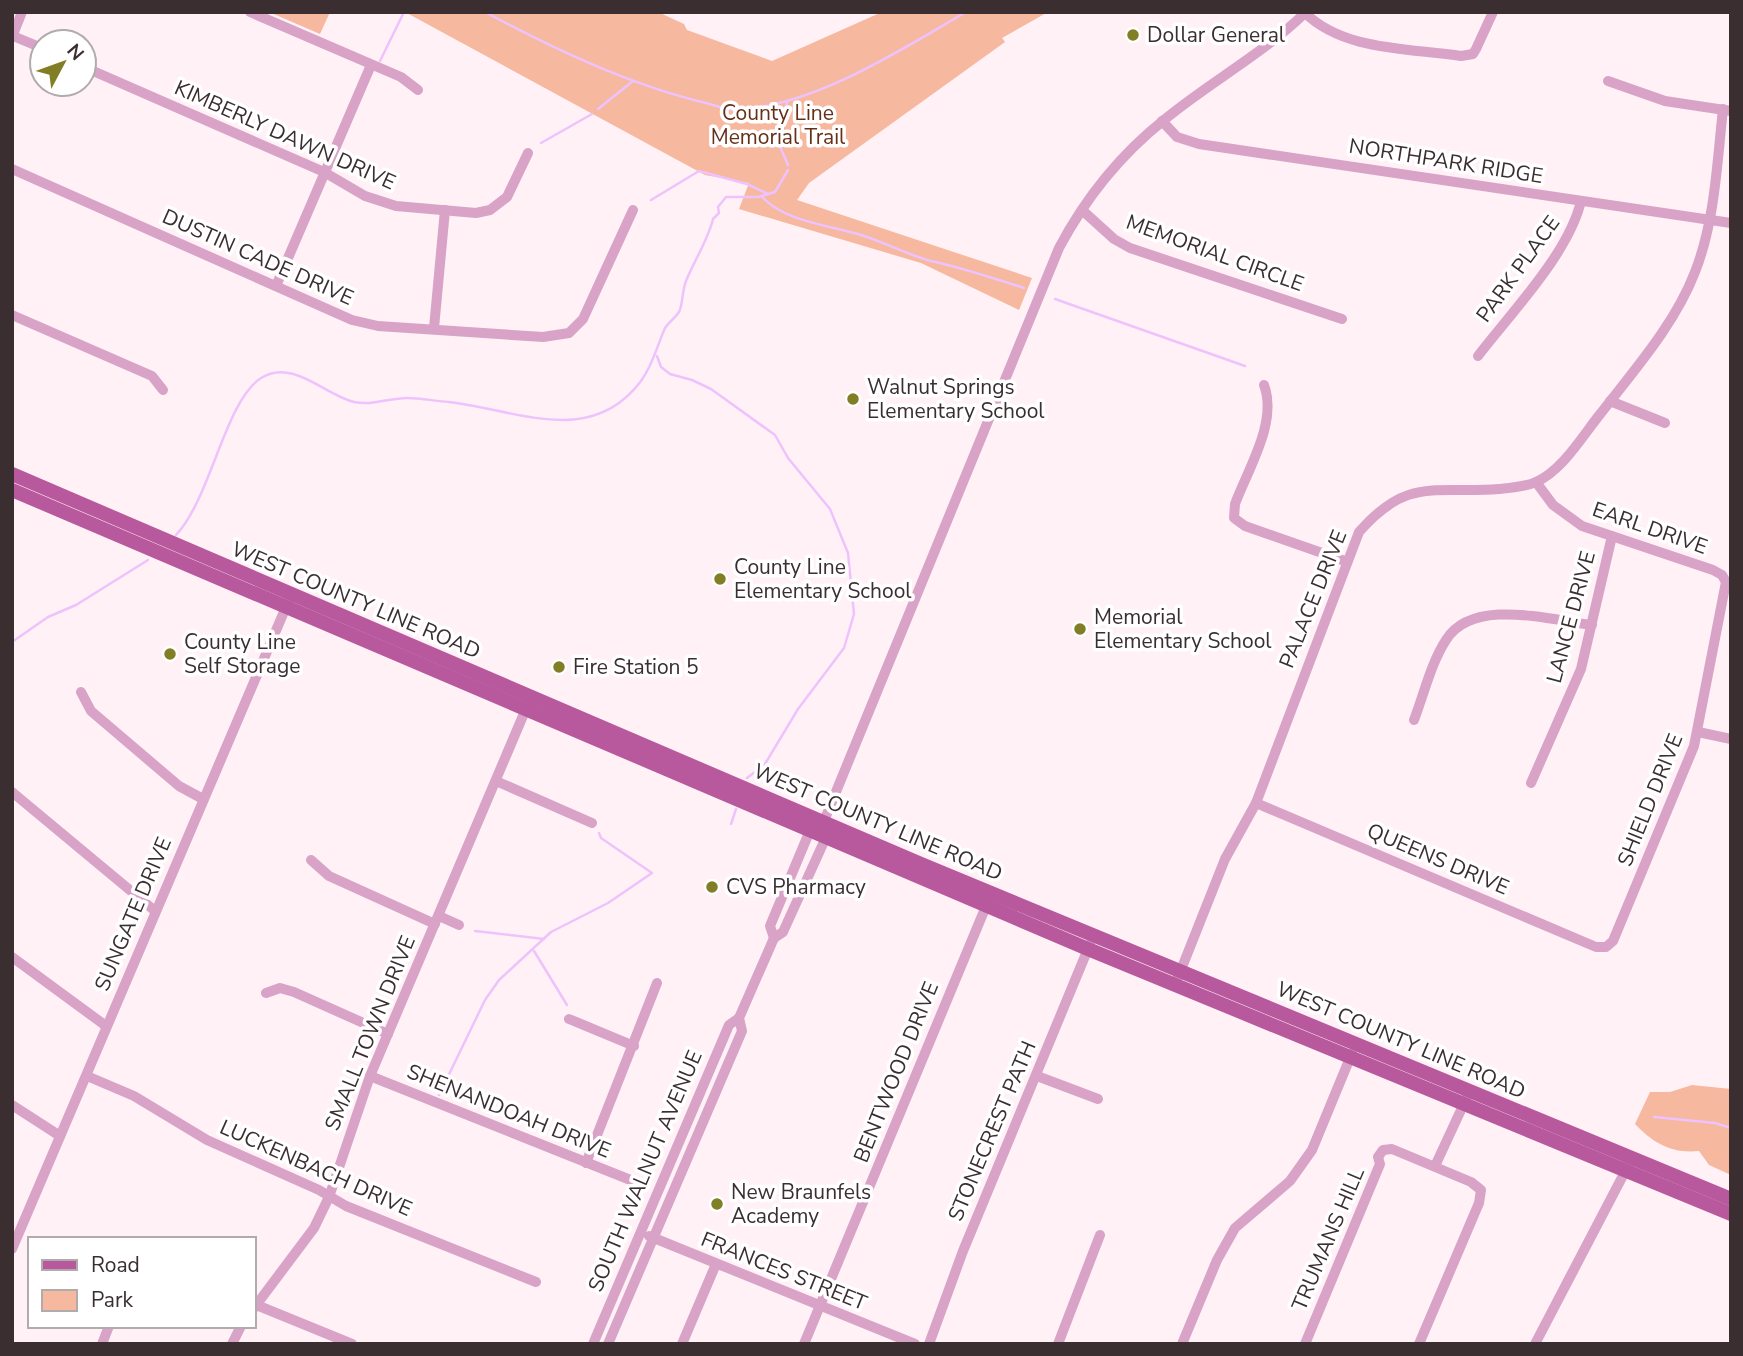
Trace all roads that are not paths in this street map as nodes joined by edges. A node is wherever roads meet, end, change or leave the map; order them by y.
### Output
1 (22, 12) edge
2 (250, 12) edge
3 (1493, 12) edge
4 (1305, 13) edge
5 (13, 37) edge
6 (371, 65) junction
7 (98, 73) edge
8 (1608, 81) dead end
9 (418, 90) dead end
10 (1727, 110) edge
11 (1162, 121) junction
12 (528, 153) dead end
13 (12, 169) edge
14 (324, 172) junction
15 (1581, 201) junction
16 (444, 210) junction
17 (633, 210) dead end
18 (1082, 210) junction
19 (1710, 219) junction
20 (1731, 223) edge
21 (276, 286) junction
22 (12, 315) edge
23 (1342, 319) dead end
24 (434, 328) junction
25 (1478, 356) dead end
26 (1264, 385) dead end
27 (163, 390) dead end
28 (1610, 401) junction
29 (1665, 423) dead end
30 (12, 474) edge
31 (1536, 482) junction
32 (12, 490) edge
33 (1612, 536) junction
34 (190, 558) junction
35 (1345, 561) junction
36 (1724, 578) joint
37 (288, 601) junction
38 (1592, 625) junction
39 (81, 692) dead end
40 (528, 704) junction
41 (1414, 720) dead end
42 (1698, 732) junction
43 (1731, 739) edge
44 (496, 781) junction
45 (1531, 783) dead end
46 (12, 792) edge
47 (203, 799) junction
48 (1256, 803) junction
49 (592, 823) dead end
50 (820, 828) junction
51 (312, 860) dead end
52 (989, 899) junction
53 (155, 911) junction
54 (437, 920) junction
55 (459, 925) dead end
56 (774, 938) junction
57 (1091, 942) junction
58 (1606, 947) joint
59 (12, 957) edge
60 (1178, 978) junction
61 (657, 983) dead end
62 (266, 993) dead end
63 (739, 1018) junction
64 (569, 1019) dead end
65 (106, 1026) junction
66 (388, 1034) junction
67 (634, 1046) junction
68 (1353, 1050) junction
69 (87, 1076) junction
70 (370, 1076) junction
71 (1037, 1076) junction
72 (1466, 1097) junction
73 (1098, 1100) dead end
74 (12, 1105) edge
75 (60, 1136) junction
76 (586, 1163) junction
77 (1629, 1164) junction
78 (1434, 1166) junction
79 (633, 1181) dead end
80 (330, 1196) junction
81 (1731, 1199) edge
82 (1731, 1214) edge
83 (640, 1232) junction
84 (1100, 1235) dead end
85 (653, 1239) junction
86 (12, 1247) edge
87 (716, 1264) junction
88 (536, 1283) dead end
89 (256, 1305) edge
90 (821, 1305) junction
91 (256, 1306) edge
92 (240, 1328) edge
93 (232, 1344) edge
94 (352, 1344) edge
95 (593, 1344) edge
96 (608, 1344) edge
97 (682, 1344) edge
98 (804, 1344) edge
99 (915, 1344) edge
100 (929, 1344) edge
101 (1058, 1344) edge
102 (1182, 1344) edge
103 (1305, 1344) edge
104 (1419, 1344) edge
105 (1535, 1344) edge

1 - 5 street
2 - 6 street
3 - 4 street
4 - 11 street, SOUTH WALNUT AVENUE
6 - 9 street
6 - 14 street
7 - 14 street, KIMBERLY DAWN DRIVE
8 - 10 street
10 - 19 street
11 - 15 street, NORTHPARK RIDGE
11 - 18 street, SOUTH WALNUT AVENUE
12 - 16 street, KIMBERLY DAWN DRIVE
13 - 21 street, DUSTIN CADE DRIVE
14 - 16 street, KIMBERLY DAWN DRIVE
14 - 21 street
15 - 19 street, NORTHPARK RIDGE
15 - 25 street, PARK PLACE
16 - 24 street
17 - 24 street, DUSTIN CADE DRIVE
18 - 23 street, MEMORIAL CIRCLE
18 - 50 street, SOUTH WALNUT AVENUE
19 - 20 street, NORTHPARK RIDGE
19 - 28 street
21 - 24 street, DUSTIN CADE DRIVE
22 - 27 street
26 - 35 street
28 - 29 street
28 - 31 street
30 - 34 main road, WEST COUNTY LINE ROAD
31 - 33 street, EARL DRIVE
31 - 35 street, PALACE DRIVE
32 - 34 main road, WEST COUNTY LINE ROAD
33 - 36 street, EARL DRIVE
33 - 38 street, LANCE DRIVE
34 - 37 main road, WEST COUNTY LINE ROAD
35 - 48 street, PALACE DRIVE
36 - 42 street, SHIELD DRIVE
37 - 40 main road, WEST COUNTY LINE ROAD
37 - 47 street, SUNGATE DRIVE
38 - 41 street
38 - 45 street, LANCE DRIVE
39 - 47 street
40 - 44 street, SMALL TOWN DRIVE
40 - 50 main road, WEST COUNTY LINE ROAD
42 - 43 street
42 - 58 street, SHIELD DRIVE
44 - 49 street
44 - 54 street, SMALL TOWN DRIVE
46 - 53 street
47 - 53 street, SUNGATE DRIVE
48 - 58 street, QUEENS DRIVE
48 - 60 street, PALACE DRIVE
50 - 52 main road, WEST COUNTY LINE ROAD
50 - 56 street, SOUTH WALNUT AVENUE
50 - 56 street, SOUTH WALNUT AVENUE
51 - 54 street
52 - 57 main road, WEST COUNTY LINE ROAD
52 - 90 street, BENTWOOD DRIVE
53 - 65 street, SUNGATE DRIVE
54 - 55 street, SMALL TOWN DRIVE
54 - 66 street, SMALL TOWN DRIVE
56 - 63 street, SOUTH WALNUT AVENUE
57 - 60 main road, WEST COUNTY LINE ROAD
57 - 71 street, STONECREST PATH
59 - 65 street
60 - 68 main road, WEST COUNTY LINE ROAD
61 - 67 street
62 - 66 street
63 - 83 street, SOUTH WALNUT AVENUE
63 - 85 street, SOUTH WALNUT AVENUE
64 - 67 street
65 - 69 street, SUNGATE DRIVE
66 - 70 street, SMALL TOWN DRIVE
67 - 76 street
68 - 72 main road, WEST COUNTY LINE ROAD
68 - 102 street
69 - 75 street, SUNGATE DRIVE
69 - 80 street, LUCKENBACH DRIVE
70 - 76 street, SHENANDOAH DRIVE
70 - 80 street, SMALL TOWN DRIVE
71 - 73 street
71 - 100 street, STONECREST PATH
72 - 77 main road, WEST COUNTY LINE ROAD
72 - 78 street
74 - 75 street
75 - 86 street, SUNGATE DRIVE
76 - 79 street, SHENANDOAH DRIVE
77 - 81 main road, WEST COUNTY LINE ROAD
77 - 82 main road, WEST COUNTY LINE ROAD
77 - 105 street
78 - 103 street, TRUMANS HILL
78 - 104 street
80 - 88 street, LUCKENBACH DRIVE
80 - 89 street, SMALL TOWN DRIVE
83 - 85 street, FRANCES STREET
83 - 95 street, SOUTH WALNUT AVENUE
84 - 101 street
85 - 87 street, FRANCES STREET
85 - 96 street, SOUTH WALNUT AVENUE
87 - 90 street, FRANCES STREET
87 - 97 street
90 - 98 street, BENTWOOD DRIVE
90 - 99 street, FRANCES STREET
91 - 94 street
92 - 93 street

